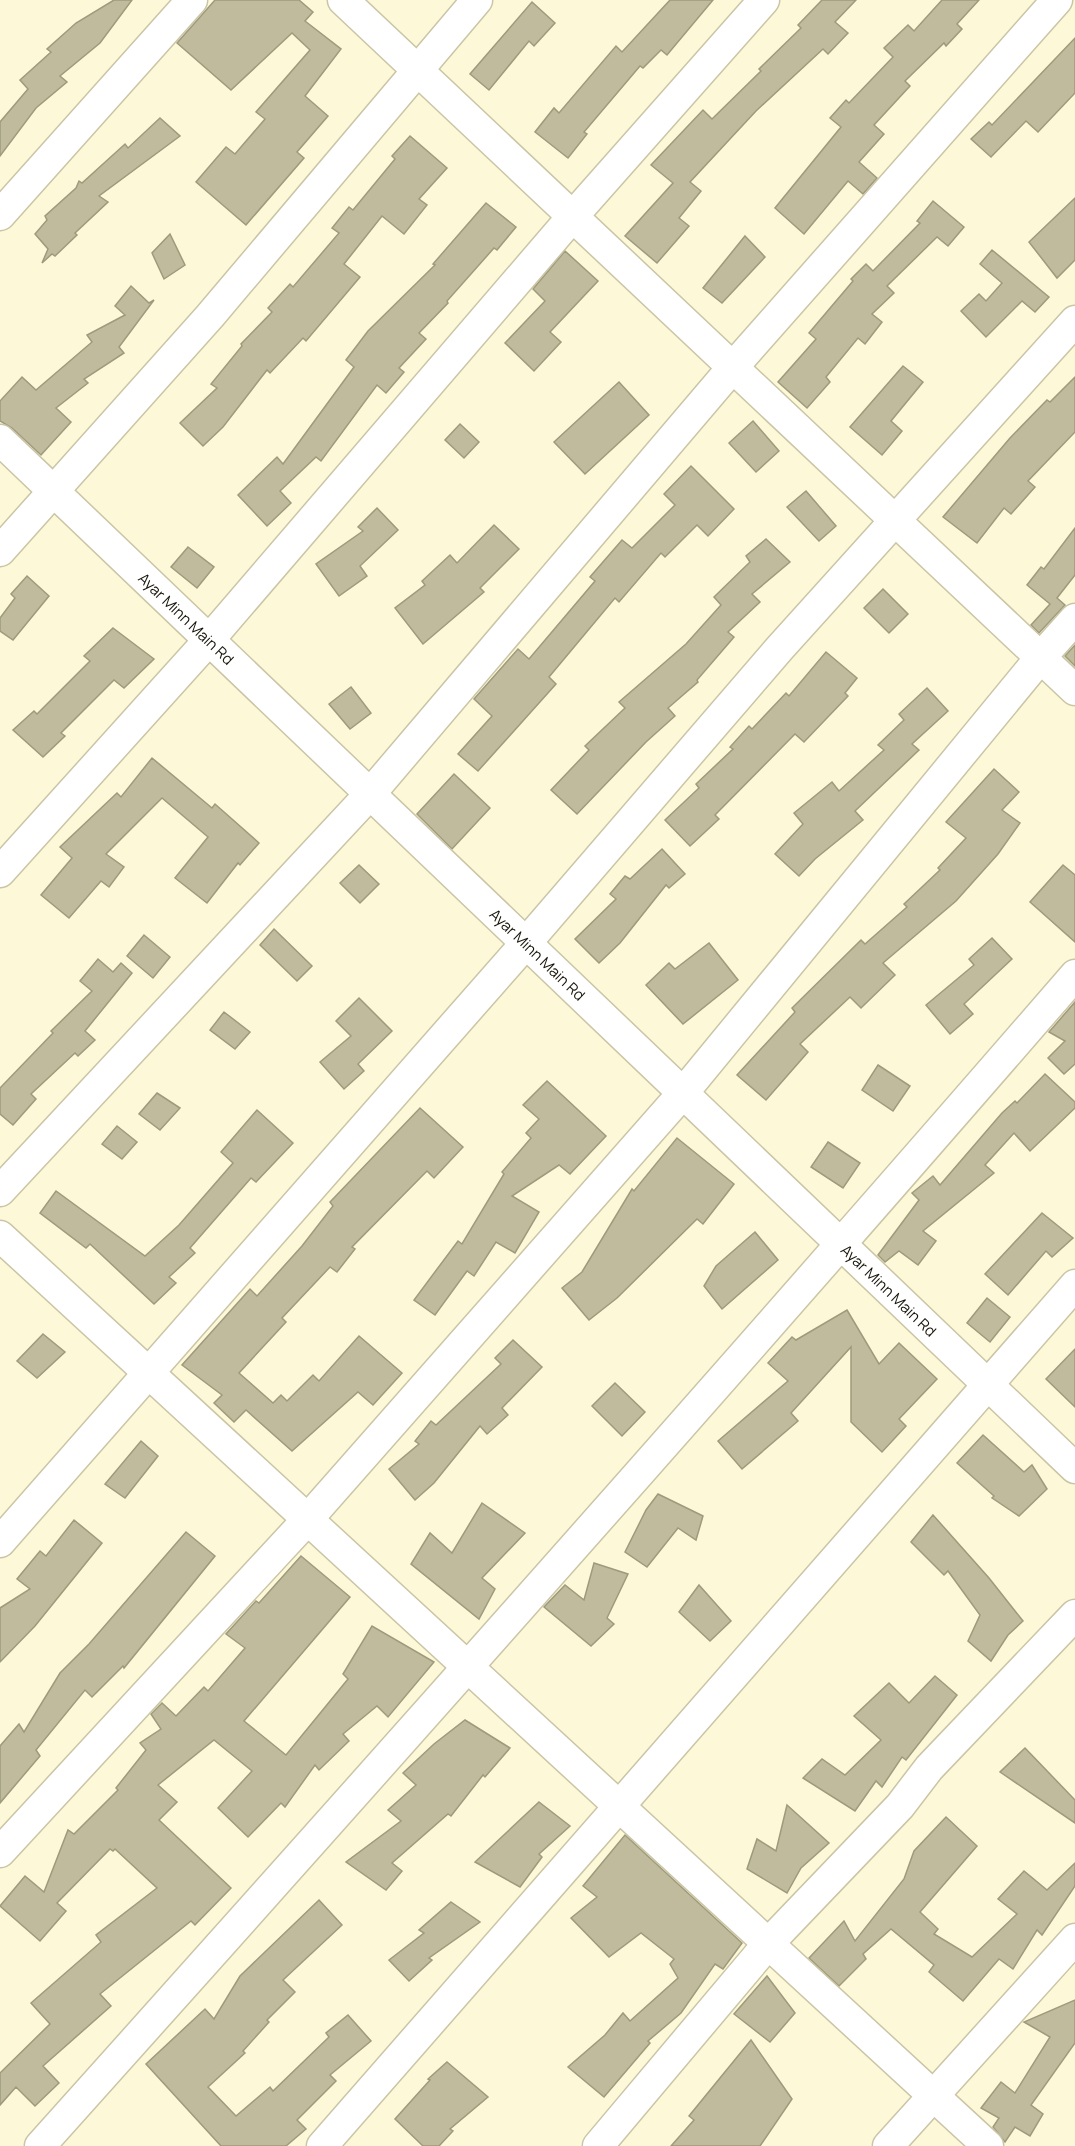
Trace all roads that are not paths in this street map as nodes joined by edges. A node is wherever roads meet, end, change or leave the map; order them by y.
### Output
1 (192, 0) edge
2 (343, 0) edge
3 (477, 0) edge
4 (764, 0) edge
5 (1057, 0) edge
6 (417, 71) junction
7 (0, 215) edge
8 (573, 216) junction
9 (1075, 321) edge
10 (733, 367) junction
11 (0, 440) edge
12 (53, 492) junction
13 (895, 520) junction
14 (0, 551) edge
15 (1075, 619) edge
16 (209, 640) junction
17 (1041, 657) junction
18 (1075, 690) edge
19 (370, 794) junction
20 (0, 872) edge
21 (526, 943) junction
22 (1075, 975) edge
23 (682, 1093) junction
24 (0, 1191) edge
25 (0, 1236) edge
26 (842, 1245) junction
27 (1075, 1285) edge
28 (147, 1372) junction
29 (988, 1385) junction
30 (1075, 1468) edge
31 (307, 1520) junction
32 (0, 1542) edge
33 (1075, 1616) edge
34 (468, 1668) junction
35 (617, 1807) junction
36 (0, 1852) edge
37 (1075, 1939) edge
38 (767, 1945) junction
39 (934, 2095) junction
40 (40, 2146) edge
41 (322, 2146) edge
42 (598, 2146) edge
43 (888, 2146) edge
44 (988, 2146) edge

1 - 7 street
2 - 6 street
3 - 6 street
4 - 8 street
5 - 10 street
6 - 8 street
6 - 12 street
8 - 10 street
8 - 16 street
9 - 13 street
10 - 13 street
10 - 19 street
11 - 12 street, Ayar Minn Main Rd
12 - 14 street
12 - 16 street, Ayar Minn Main Rd
13 - 17 street
13 - 21 street
15 - 17 street
16 - 19 street, Ayar Minn Main Rd
16 - 20 street
17 - 18 street
17 - 23 street
19 - 21 street, Ayar Minn Main Rd
19 - 24 street
21 - 23 street, Ayar Minn Main Rd
21 - 28 street
22 - 26 street
23 - 26 street, Ayar Minn Main Rd
23 - 31 street
25 - 28 street
26 - 29 street, Ayar Minn Main Rd
26 - 34 street
27 - 29 street
28 - 31 street
28 - 32 street
29 - 30 street, Ayar Minn Main Rd
29 - 35 street
31 - 34 street
31 - 36 street
33 - 38 street
34 - 35 street
34 - 40 street
35 - 38 street
35 - 41 street
37 - 39 street
38 - 39 street
38 - 42 street
39 - 43 street
39 - 44 street

